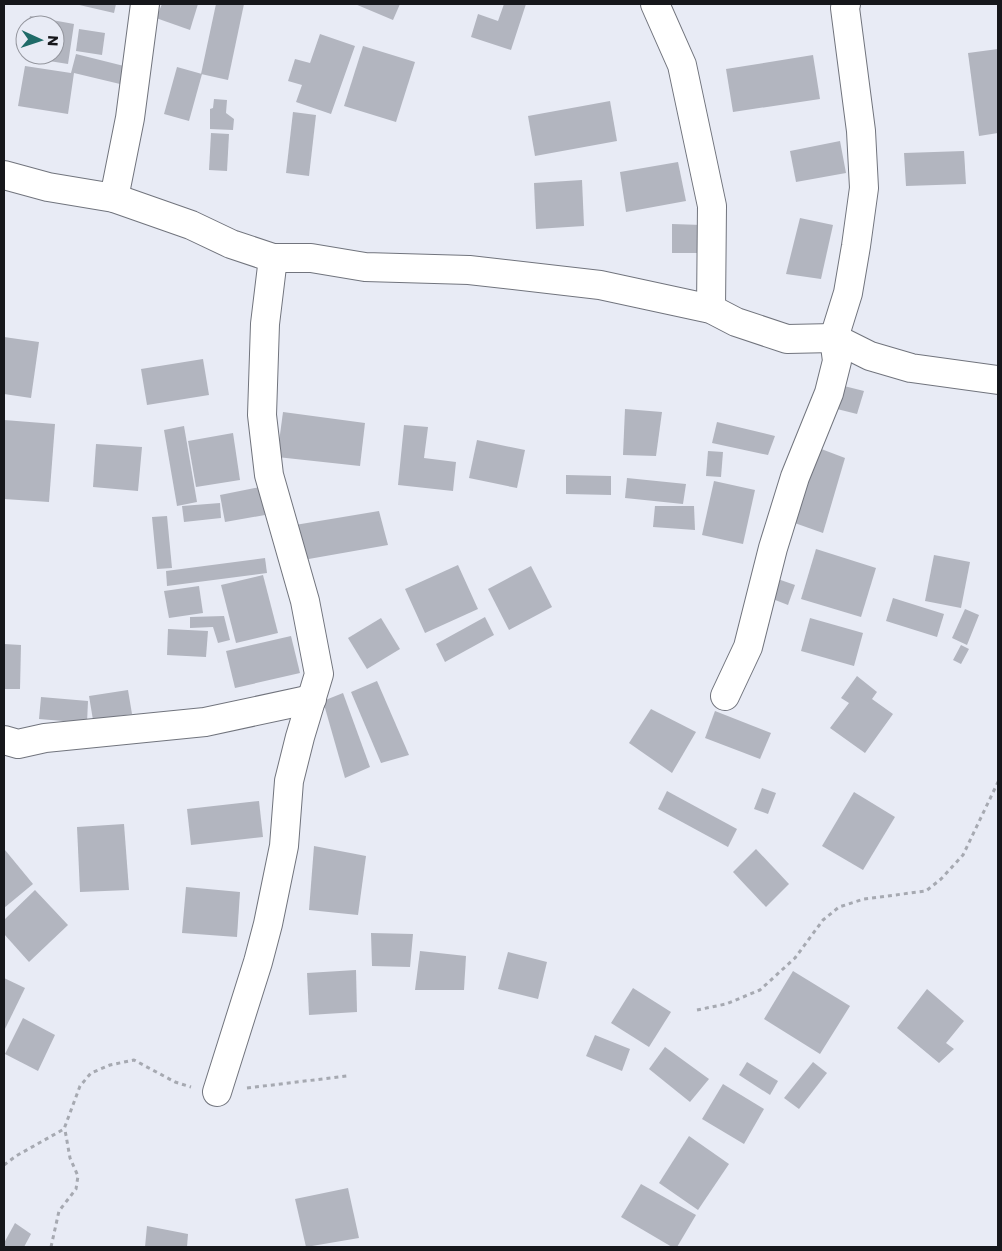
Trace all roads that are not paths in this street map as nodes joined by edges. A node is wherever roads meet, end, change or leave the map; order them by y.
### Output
1 (145, 4) edge
2 (655, 4) edge
3 (846, 4) edge
4 (4, 175) edge
5 (114, 198) junction
6 (273, 258) junction
7 (711, 309) junction
8 (834, 338) junction
9 (998, 380) edge
10 (725, 696) dead end
11 (312, 699) junction
12 (4, 740) edge
13 (217, 1092) road end

1 - 5 street
2 - 7 street
3 - 8 street
4 - 5 street
5 - 6 street
6 - 7 street
6 - 11 street
7 - 8 street
8 - 9 street
8 - 10 street
11 - 12 street
11 - 13 street

